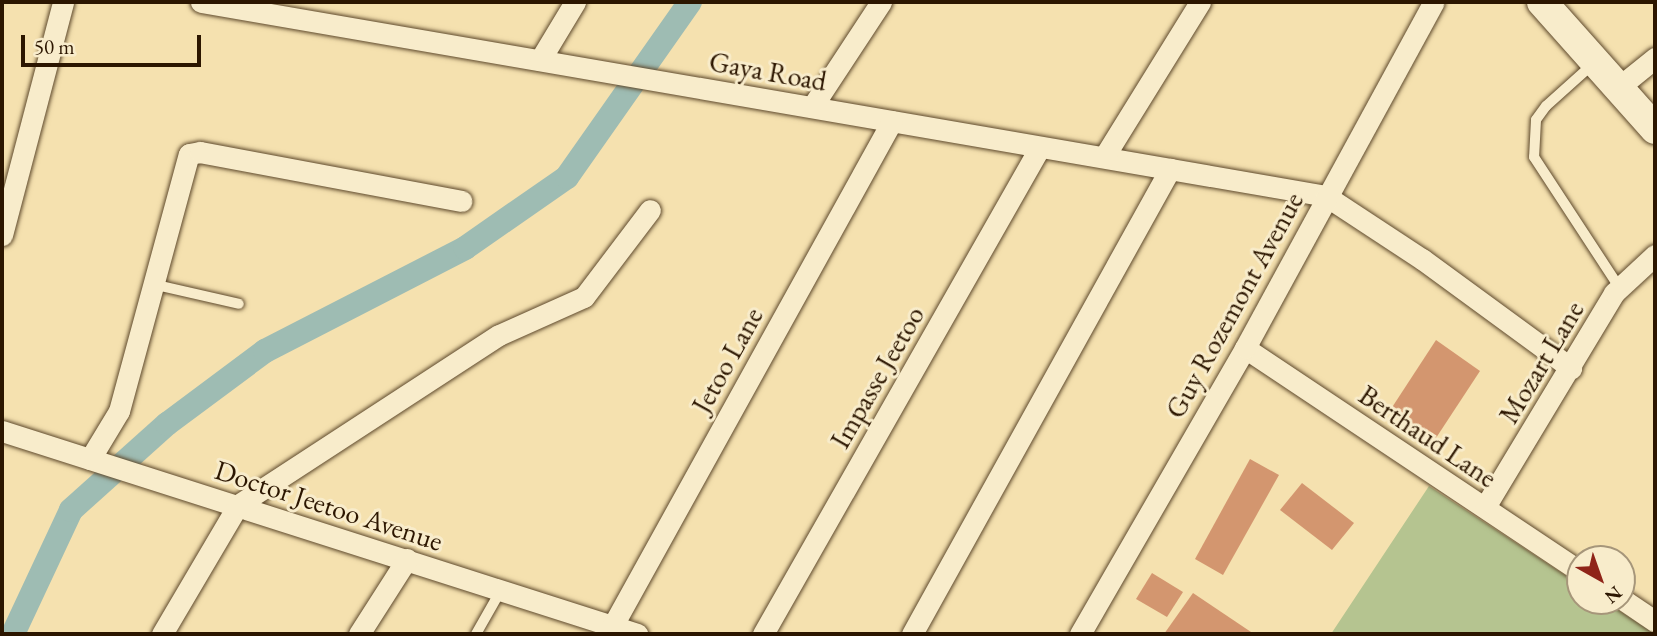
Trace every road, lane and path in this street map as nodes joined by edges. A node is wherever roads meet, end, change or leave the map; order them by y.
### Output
1 (63, 2) edge
2 (201, 2) edge
3 (575, 2) edge
4 (881, 2) edge
5 (1200, 2) edge
6 (1434, 2) edge
7 (1542, 2) edge
8 (1655, 58) edge
9 (541, 60) junction
10 (1596, 61) junction
11 (1619, 87) junction
12 (812, 107) junction
13 (892, 121) junction
14 (1655, 129) edge
15 (1040, 147) junction
16 (1104, 158) junction
17 (1170, 169) junction
18 (1326, 196) junction
19 (461, 201) dead end
20 (650, 210) dead end
21 (2, 235) edge
22 (1655, 255) edge
23 (152, 284) junction
24 (1619, 287) junction
25 (239, 304) dead end
26 (1245, 348) junction
27 (1571, 368) junction
28 (2, 431) edge
29 (91, 459) junction
30 (238, 505) junction
31 (1485, 507) junction
32 (407, 559) junction
33 (1566, 562) edge
34 (501, 590) junction
35 (1636, 608) edge
36 (1655, 621) edge
37 (623, 631) edge
38 (162, 634) edge
39 (359, 634) edge
40 (476, 634) edge
41 (763, 634) edge
42 (912, 634) edge
43 (1080, 634) edge

1 - 21 street
2 - 9 street, Gaya Road
3 - 9 street
4 - 12 street
5 - 16 street
6 - 18 street, Guy Rozemont Avenue
7 - 10 street
8 - 11 street
9 - 12 street, Gaya Road
10 - 11 street
10 - 24 lane
11 - 14 street
12 - 13 street, Gaya Road
13 - 15 street, Gaya Road
13 - 37 street, Jetoo Lane
15 - 16 street, Gaya Road
15 - 41 street, Impasse Jeetoo
16 - 17 street, Gaya Road
17 - 18 street, Gaya Road
17 - 42 street
18 - 26 street, Guy Rozemont Avenue
18 - 27 street
19 - 23 street
20 - 30 street
22 - 24 street, Mozart Lane
23 - 25 lane
23 - 29 street
24 - 27 street, Mozart Lane
26 - 31 street, Berthaud Lane
26 - 43 street, Guy Rozemont Avenue
27 - 31 street, Mozart Lane
28 - 29 street, Doctor Jeetoo Avenue
29 - 30 street, Doctor Jeetoo Avenue
30 - 32 street, Doctor Jeetoo Avenue
30 - 38 street
31 - 33 street, Berthaud Lane
32 - 34 street, Doctor Jeetoo Avenue
32 - 39 street
34 - 37 street, Doctor Jeetoo Avenue
34 - 40 lane
35 - 36 street

